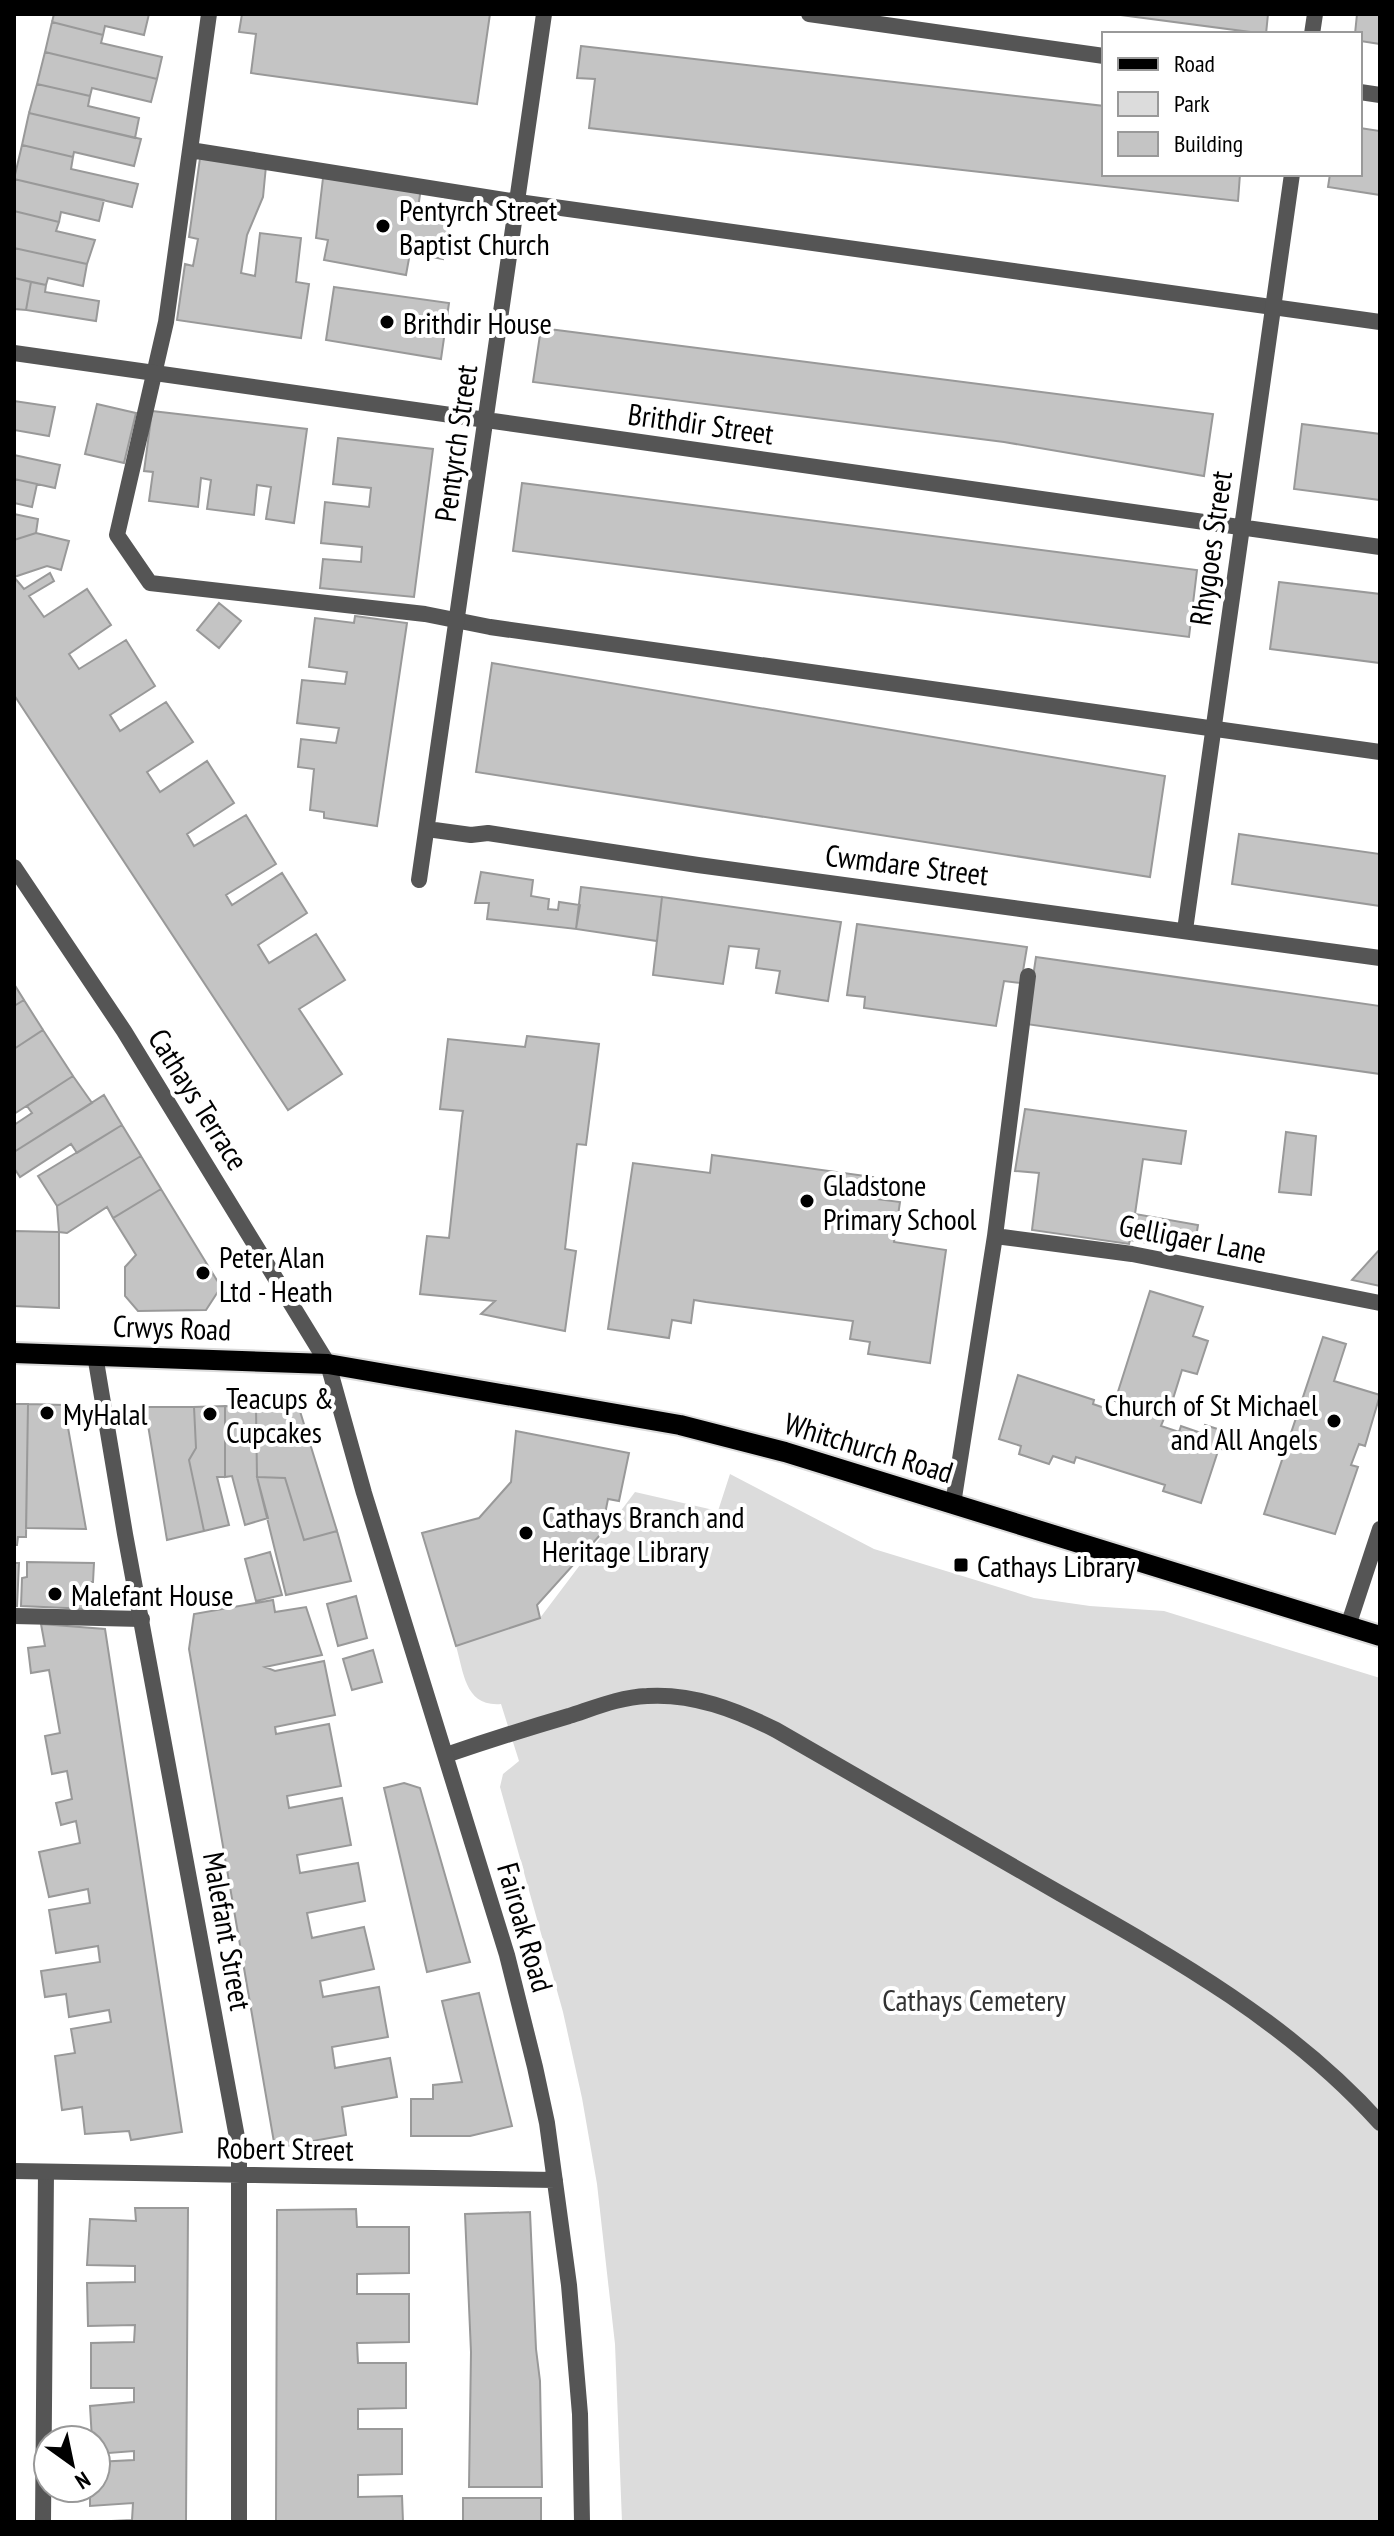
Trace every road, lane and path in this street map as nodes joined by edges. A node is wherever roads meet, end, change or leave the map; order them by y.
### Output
1 (209, 14) edge
2 (544, 14) edge
3 (809, 14) edge
4 (1102, 56) edge
5 (190, 150) junction
6 (1292, 176) edge
7 (518, 202) junction
8 (1274, 307) junction
9 (1380, 322) edge
10 (14, 353) edge
11 (154, 373) junction
12 (486, 421) junction
13 (1241, 527) junction
14 (1380, 547) edge
15 (457, 621) junction
16 (1214, 729) junction
17 (1380, 752) edge
18 (427, 829) junction
19 (14, 867) edge
20 (419, 880) dead end
21 (1185, 930) junction
22 (1380, 958) edge
23 (1028, 976) dead end
24 (995, 1236) junction
25 (1380, 1303) edge
26 (14, 1353) edge
27 (95, 1355) junction
28 (328, 1364) junction
29 (953, 1504) junction
30 (1380, 1529) edge
31 (14, 1616) edge
32 (142, 1619) junction
33 (1348, 1626) junction
34 (1380, 1636) edge
35 (446, 1755) junction
36 (1380, 2123) edge
37 (14, 2171) edge
38 (46, 2172) junction
39 (240, 2175) junction
40 (555, 2180) junction
41 (43, 2522) edge
42 (239, 2522) edge
43 (582, 2522) edge

1 - 5 street
2 - 7 street, Pentyrch Street
3 - 4 street
5 - 7 street
5 - 11 street
6 - 8 street, Rhygoes Street
7 - 8 street
7 - 12 street, Pentyrch Street
8 - 9 street
8 - 13 street, Rhygoes Street
10 - 11 street, Brithdir Street
11 - 12 street, Brithdir Street
11 - 15 street
12 - 13 street, Brithdir Street
12 - 15 street, Pentyrch Street
13 - 14 street, Brithdir Street
13 - 16 street, Rhygoes Street
15 - 16 street
15 - 18 street, Pentyrch Street
16 - 17 street
16 - 21 street, Rhygoes Street
18 - 20 street, Pentyrch Street
18 - 21 street, Cwmdare Street
19 - 28 street, Cathays Terrace
21 - 22 street, Cwmdare Street
23 - 24 street
24 - 25 street, Gelligaer Lane
24 - 29 street
26 - 27 main road, Crwys Road
27 - 28 main road, Crwys Road
27 - 32 street, Malefant Street
28 - 29 main road, Whitchurch Road
28 - 35 street, Fairoak Road
29 - 33 main road, Whitchurch Road
30 - 33 street
31 - 32 street
32 - 39 street, Malefant Street
33 - 34 main road, Whitchurch Road
35 - 36 street
35 - 40 street, Fairoak Road
37 - 38 street, Robert Street
38 - 39 street, Robert Street
38 - 41 street
39 - 40 street, Robert Street
39 - 42 street, Malefant Street
40 - 43 street, Fairoak Road

